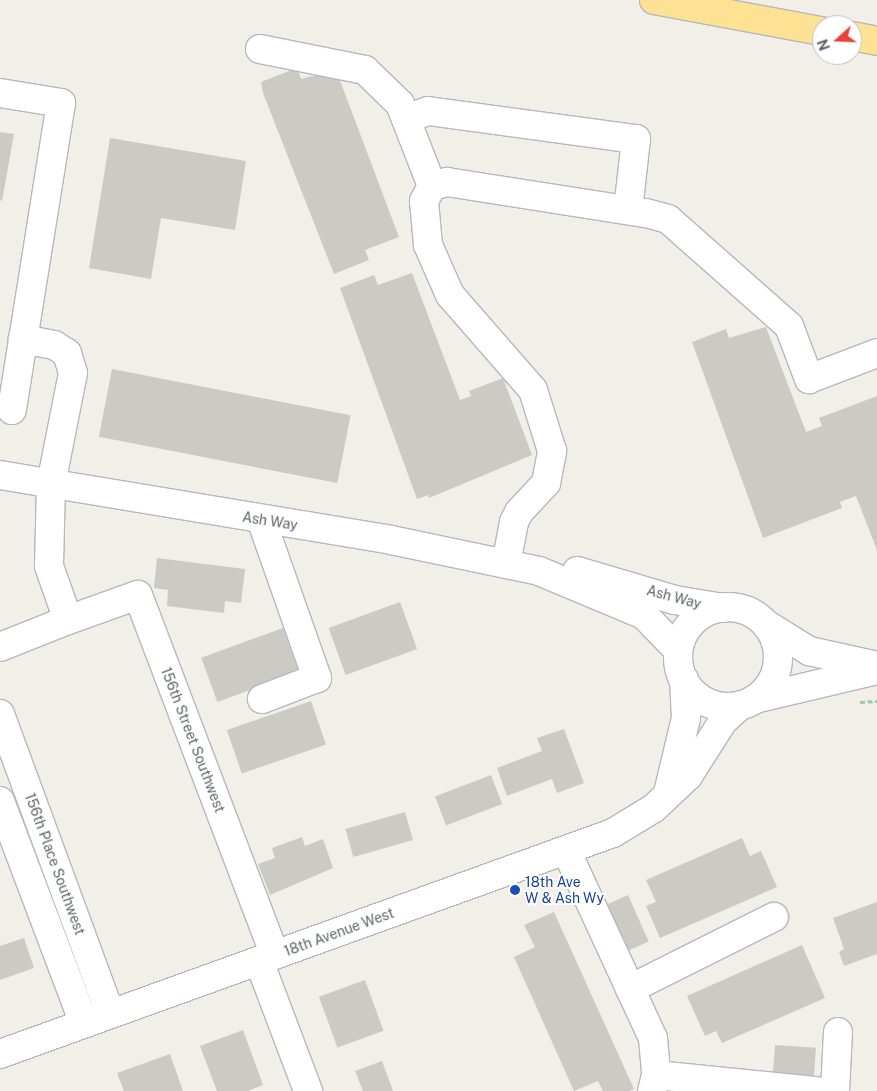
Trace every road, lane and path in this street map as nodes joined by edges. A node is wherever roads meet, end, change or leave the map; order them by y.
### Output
1 (654, 0) edge
2 (812, 29) edge
3 (862, 38) edge
4 (877, 41) edge
5 (260, 48) dead end
6 (0, 93) edge
7 (406, 119) junction
8 (432, 186) junction
9 (628, 210) junction
10 (23, 339) junction
11 (877, 353) edge
12 (12, 410) dead end
13 (0, 474) edge
14 (51, 484) junction
15 (261, 520) junction
16 (506, 564) junction
17 (539, 571) junction
18 (723, 608) junction
19 (68, 620) junction
20 (766, 624) junction
21 (0, 647) edge
22 (677, 649) junction
23 (877, 668) edge
24 (684, 679) junction
25 (262, 699) dead end
26 (877, 701) edge
27 (748, 702) junction
28 (857, 702) dead end
29 (0, 714) edge
30 (668, 793) junction
31 (0, 801) edge
32 (566, 850) junction
33 (774, 917) dead end
34 (267, 958) junction
35 (630, 989) junction
36 (110, 1013) junction
37 (84, 1023) junction
38 (838, 1032) dead end
39 (0, 1054) edge
40 (654, 1083) edge
41 (308, 1091) edge
42 (816, 1091) edge
43 (835, 1091) edge

1 - 2 highway
3 - 4 highway
5 - 7 street
6 - 10 street
7 - 8 street
7 - 9 street
8 - 9 street
8 - 16 street
9 - 11 street
10 - 12 street
10 - 14 street
13 - 14 street, Ash Way
14 - 15 street, Ash Way
14 - 19 street
15 - 16 street, Ash Way
15 - 25 street
16 - 17 street, Ash Way
17 - 18 street, Ash Way
17 - 22 street, Ash Way
18 - 20 street
18 - 22 street
19 - 21 street
19 - 34 street, 156th Street Southwest
20 - 23 street
20 - 27 street
22 - 24 street
23 - 27 street
24 - 27 street
24 - 30 street
26 - 28 path
27 - 30 street, 18th Avenue West
29 - 36 street, 156th Place Southwest
30 - 32 street, 18th Avenue West
31 - 37 street
32 - 34 street, 18th Avenue West
32 - 35 street
33 - 35 street
34 - 36 street, 18th Avenue West
34 - 41 street
35 - 40 street
36 - 37 street, 18th Avenue West
37 - 39 street, 18th Avenue West
38 - 43 street
40 - 42 street

